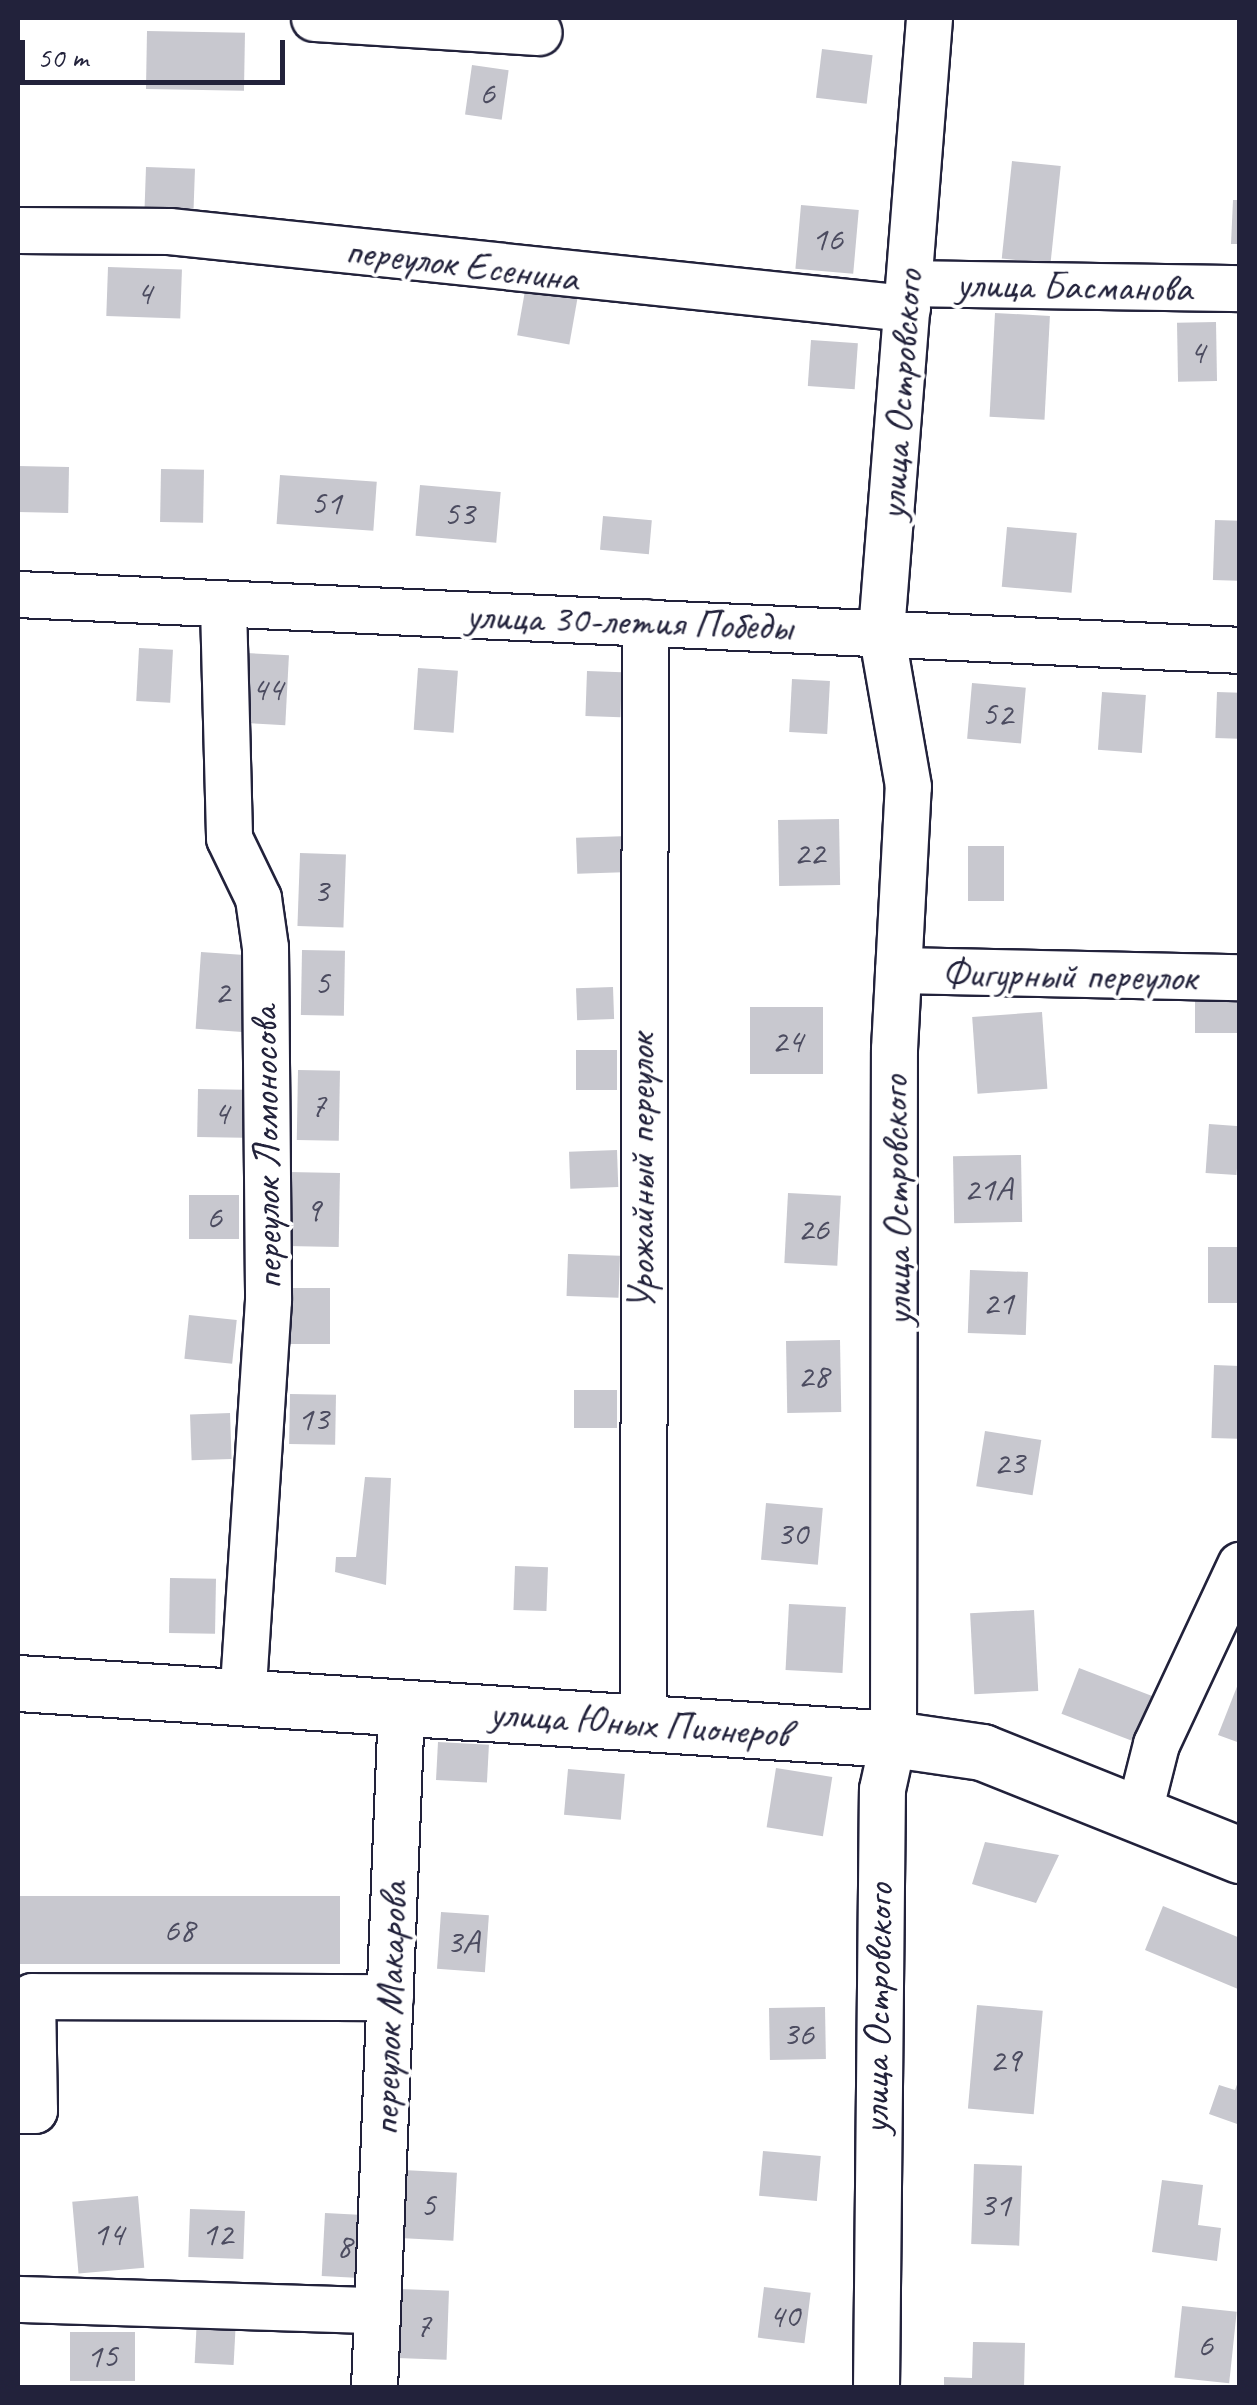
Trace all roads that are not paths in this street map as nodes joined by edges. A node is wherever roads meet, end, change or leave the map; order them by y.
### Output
1 (314, 18) edge
2 (928, 18) edge
3 (539, 32) dead end
4 (18, 230) edge
5 (1240, 288) edge
6 (908, 296) junction
7 (18, 594) edge
8 (223, 606) junction
9 (645, 622) junction
10 (882, 631) junction
11 (1240, 650) edge
12 (898, 970) junction
13 (1240, 976) edge
14 (1240, 1565) edge
15 (18, 1683) edge
16 (242, 1697) junction
17 (401, 1708) junction
18 (643, 1723) junction
19 (893, 1739) junction
20 (1138, 1815) junction
21 (1240, 1855) edge
22 (390, 1998) junction
23 (18, 2110) edge
24 (18, 2298) edge
25 (377, 2310) junction
26 (374, 2388) edge
27 (876, 2388) edge

1 - 3 street
2 - 6 street, улица Островского
4 - 6 street, переулок Есенина
5 - 6 street, улица Басманова
6 - 10 street, улица Островского
7 - 8 street, улица 30-летия Победы
8 - 9 street, улица 30-летия Победы
8 - 16 street, переулок Ломоносова
9 - 10 street, улица 30-летия Победы
9 - 18 street, Урожайный переулок
10 - 11 street, улица 30-летия Победы
10 - 12 street, улица Островского
12 - 13 street, Фигурный переулок
12 - 19 street, улица Островского
14 - 20 street
15 - 16 main road, улица Юных Пионеров
16 - 17 main road, улица Юных Пионеров
17 - 18 main road, улица Юных Пионеров
17 - 22 street, переулок Макарова
18 - 19 main road, улица Юных Пионеров
19 - 20 main road, улица Юных Пионеров
19 - 27 street, улица Островского
20 - 21 main road, улица Юных Пионеров
22 - 23 street
22 - 25 street, переулок Макарова
24 - 25 street
25 - 26 street, переулок Макарова

